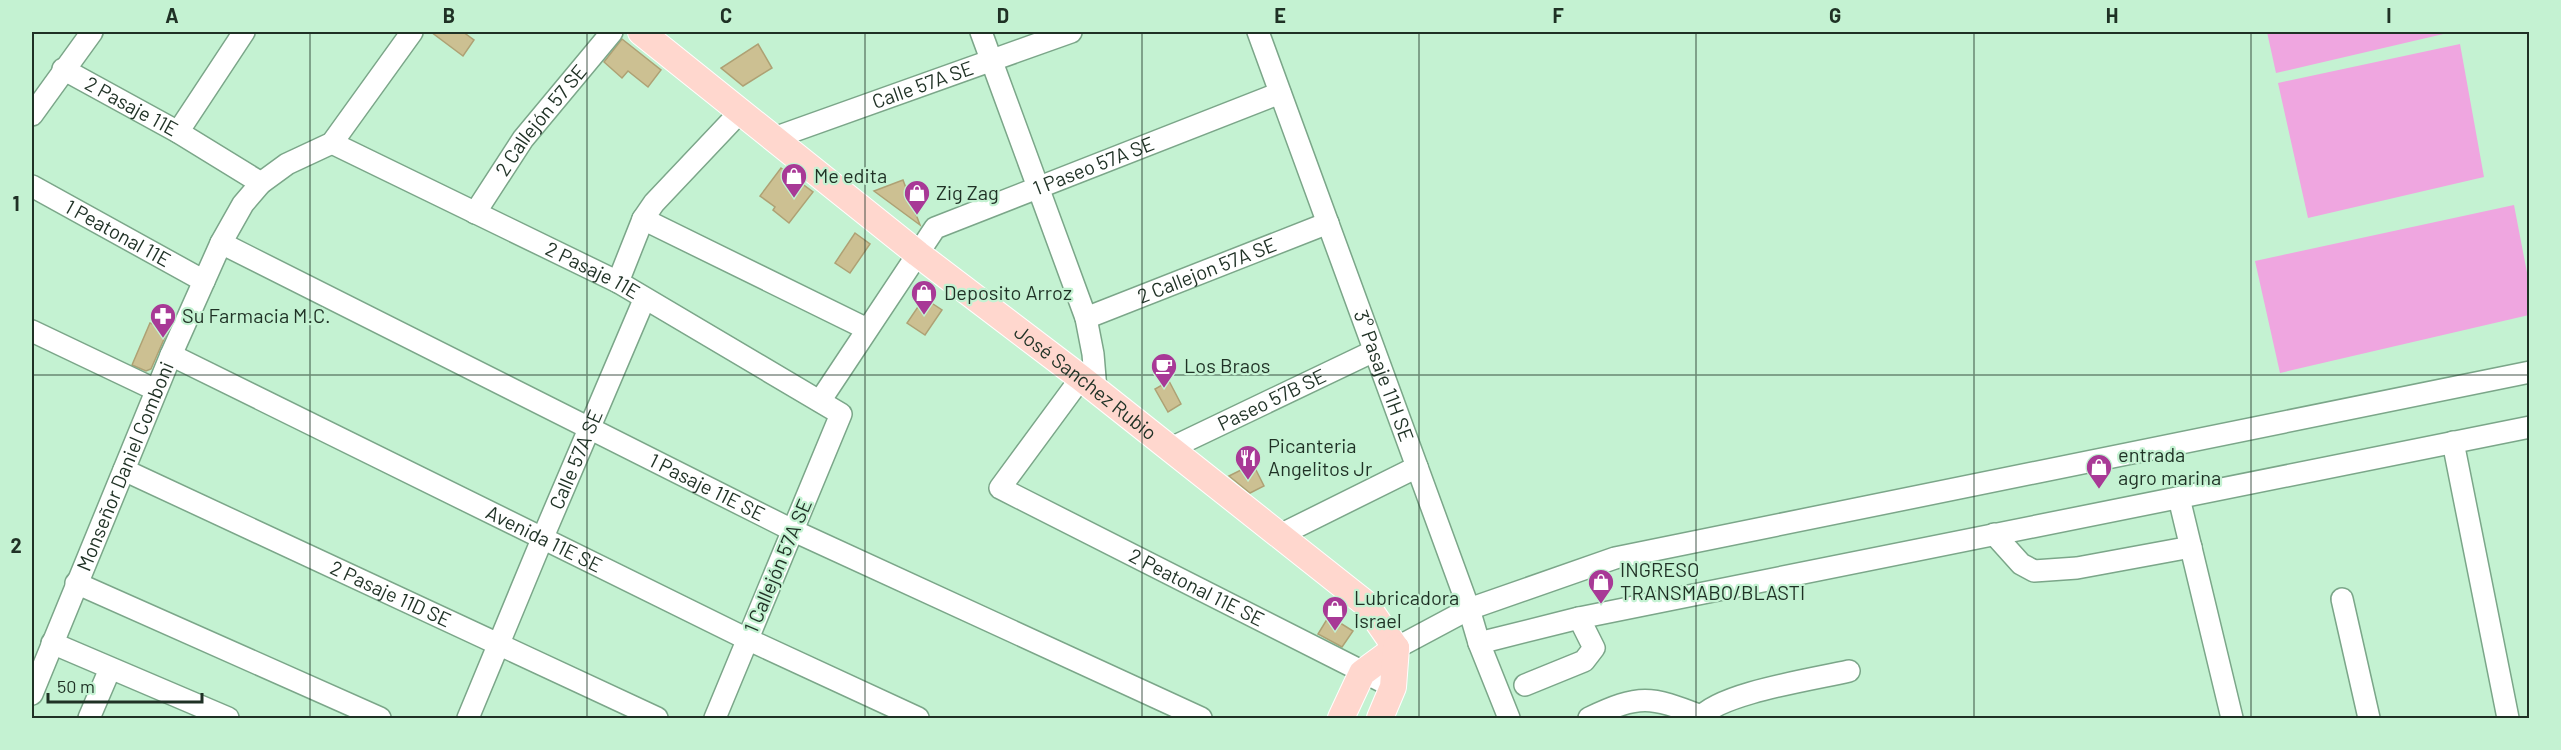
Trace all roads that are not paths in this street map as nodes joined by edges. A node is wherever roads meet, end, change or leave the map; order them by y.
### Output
1 (92, 32) edge
2 (244, 32) edge
3 (412, 32) edge
4 (612, 32) edge
5 (645, 32) edge
6 (981, 32) edge
7 (1071, 32) edge
8 (1258, 32) edge
9 (992, 60) junction
10 (63, 69) junction
11 (1280, 93) junction
12 (741, 111) junction
13 (32, 115) edge
14 (178, 132) junction
15 (774, 138) junction
16 (332, 143) junction
17 (261, 183) junction
18 (32, 186) edge
19 (1038, 186) junction
20 (475, 213) junction
21 (644, 219) junction
22 (1328, 223) junction
23 (221, 243) junction
24 (918, 254) junction
25 (204, 281) junction
26 (618, 282) junction
27 (644, 300) junction
28 (1086, 318) junction
29 (867, 329) junction
30 (32, 331) edge
31 (1374, 351) junction
32 (171, 355) junction
33 (2529, 372) edge
34 (1089, 384) junction
35 (156, 390) junction
36 (820, 401) junction
37 (841, 414) joint
38 (2529, 427) edge
39 (589, 428) junction
40 (2453, 442) junction
41 (1169, 449) junction
42 (1417, 467) junction
43 (124, 470) junction
44 (2179, 498) junction
45 (794, 531) junction
46 (1994, 534) junction
47 (1278, 536) junction
48 (543, 537) junction
49 (2191, 547) junction
50 (76, 583) junction
51 (2342, 599) dead end
52 (1469, 609) junction
53 (1579, 618) junction
54 (747, 639) junction
55 (52, 643) junction
56 (1479, 643) junction
57 (498, 645) junction
58 (1396, 648) junction
59 (110, 669) junction
60 (1849, 671) dead end
61 (1362, 673) junction
62 (1525, 685) dead end
63 (1394, 687) junction
64 (32, 694) edge
65 (207, 714) edge
66 (1701, 717) edge
67 (89, 718) edge
68 (228, 718) edge
69 (380, 718) edge
70 (468, 718) edge
71 (657, 718) edge
72 (715, 718) edge
73 (918, 718) edge
74 (1201, 718) edge
75 (1341, 718) edge
76 (1380, 718) edge
77 (1509, 718) edge
78 (1589, 718) edge
79 (2232, 718) edge
80 (2368, 718) edge
81 (2508, 718) edge

1 - 10 street
2 - 14 street
3 - 16 street, Monseñor Daniel Comboni
4 - 20 street, 2 Callejón 57 SE
5 - 12 main road, José Sanchez Rubio
6 - 9 street
7 - 9 street, Calle 57A SE
8 - 11 street, 3° Pasaje 11H SE
9 - 15 street, Calle 57A SE
9 - 19 street
10 - 13 street
10 - 14 street, 2 Pasaje 11E
11 - 19 street, 1 Paseo 57A SE
11 - 22 street, 3° Pasaje 11H SE
12 - 15 main road, José Sanchez Rubio
12 - 21 street
14 - 17 street, 2 Pasaje 11E
15 - 24 main road, José Sanchez Rubio
16 - 17 street, Monseñor Daniel Comboni
16 - 20 street, 2 Pasaje 11E
17 - 23 street, Monseñor Daniel Comboni
18 - 25 street, 1 Peatonal 11E
19 - 24 street, 1 Paseo 57A SE
19 - 28 street
20 - 26 street, 2 Pasaje 11E
21 - 26 street
21 - 29 street
22 - 28 street, 2 Callejon 57A SE
22 - 31 street, 3° Pasaje 11H SE
23 - 25 street, Monseñor Daniel Comboni
23 - 39 street, 1 Pasaje 11E SE
24 - 29 street
24 - 34 main road, José Sanchez Rubio
25 - 32 street, Monseñor Daniel Comboni
26 - 27 street, 2 Pasaje 11E
27 - 36 street, 2 Pasaje 11E
27 - 39 street, Calle 57A SE
28 - 34 street
29 - 36 street
30 - 35 street
31 - 41 street, Paseo 57B SE
31 - 42 street, 3° Pasaje 11H SE
32 - 35 street, Monseñor Daniel Comboni
32 - 48 street, Avenida 11E SE
33 - 52 street
34 - 41 main road, José Sanchez Rubio
34 - 61 street, 2 Peatonal 11E SE
35 - 43 street, Monseñor Daniel Comboni
36 - 37 street, 2 Pasaje 11E
37 - 45 street, 1 Callejón 57A SE
38 - 40 street
39 - 45 street, 1 Pasaje 11E SE
39 - 48 street, Calle 57A SE
40 - 44 street
40 - 81 street
41 - 47 main road, José Sanchez Rubio
42 - 47 street
42 - 52 street, 3° Pasaje 11H SE
43 - 50 street, Monseñor Daniel Comboni
43 - 57 street, 2 Pasaje 11D SE
44 - 46 street
44 - 49 street
45 - 54 street, 1 Callejón 57A SE
45 - 74 street, 1 Pasaje 11E SE
46 - 49 street
46 - 53 street
47 - 58 main road, José Sanchez Rubio
48 - 54 street, Avenida 11E SE
48 - 57 street, Calle 57A SE
49 - 79 street
50 - 55 street, Monseñor Daniel Comboni
50 - 69 street
51 - 80 street
52 - 56 street, 3° Pasaje 11H SE
52 - 58 street
53 - 56 street
53 - 62 street
54 - 72 street, 1 Callejón 57A SE
54 - 73 street, Avenida 11E SE
55 - 59 street
55 - 64 street, Monseñor Daniel Comboni
56 - 77 street, 3° Pasaje 11H SE
57 - 70 street, Calle 57A SE
57 - 71 street, 2 Pasaje 11D SE
58 - 61 main road
58 - 63 main road
59 - 65 street
59 - 67 street
60 - 66 street
61 - 63 street, 2 Peatonal 11E SE
61 - 75 main road
63 - 76 main road
65 - 68 street
66 - 78 street

